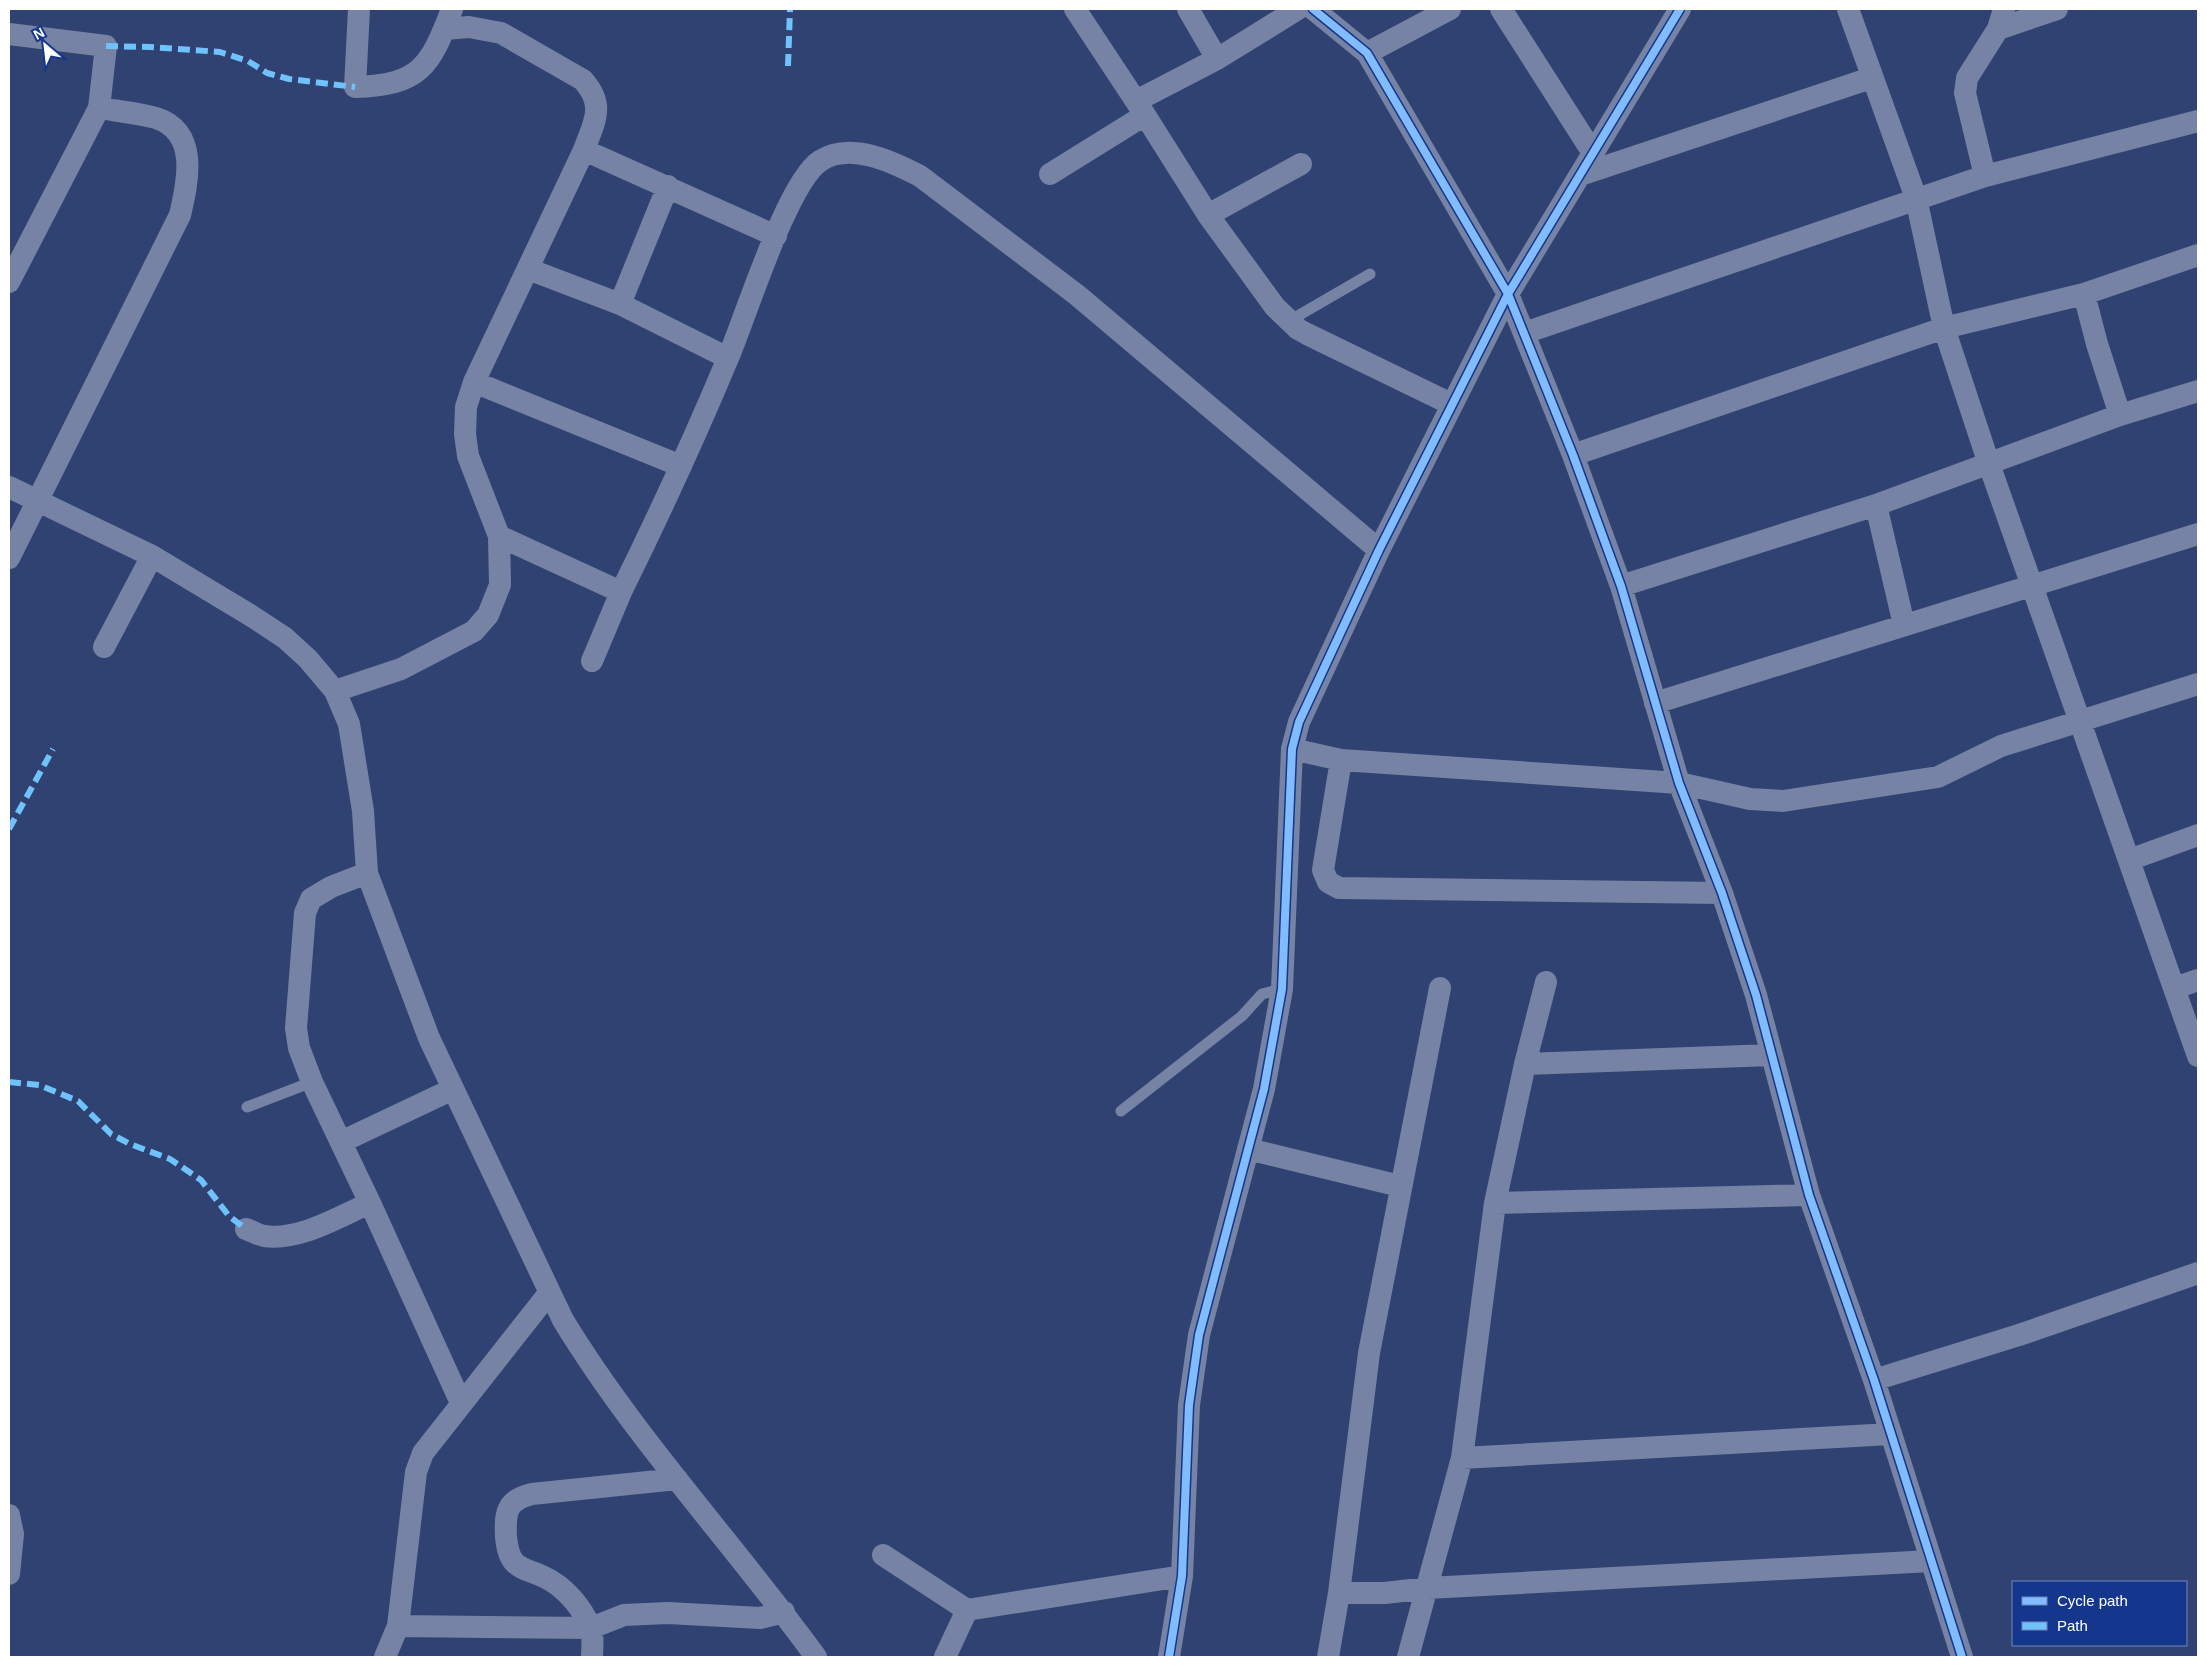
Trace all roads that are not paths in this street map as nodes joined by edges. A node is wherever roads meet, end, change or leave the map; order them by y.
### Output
1 (359, 9) edge
2 (1075, 9) edge
3 (1188, 9) edge
4 (1298, 9) edge
5 (1313, 9) edge
6 (1450, 9) edge
7 (1501, 9) edge
8 (1680, 9) edge
9 (1848, 9) edge
10 (2057, 9) edge
11 (448, 19) edge
12 (2001, 19) edge
13 (9, 34) edge
14 (1368, 52) junction
15 (1217, 59) junction
16 (1871, 78) junction
17 (99, 108) junction
18 (1141, 108) junction
19 (2198, 121) edge
20 (584, 150) junction
21 (1593, 153) junction
22 (1301, 164) dead end
23 (1050, 174) dead end
24 (1580, 175) junction
25 (1985, 176) junction
26 (668, 186) junction
27 (1916, 198) junction
28 (1208, 215) junction
29 (776, 236) junction
30 (2198, 255) edge
31 (528, 269) junction
32 (1370, 274) dead end
33 (9, 282) edge
34 (1508, 294) junction
35 (2084, 294) junction
36 (620, 304) junction
37 (1290, 322) junction
38 (1944, 328) junction
39 (1524, 333) junction
40 (728, 358) junction
41 (474, 382) junction
42 (2198, 391) edge
43 (1451, 404) junction
44 (2120, 414) junction
45 (1573, 455) junction
46 (1989, 464) junction
47 (681, 466) junction
48 (9, 487) edge
49 (37, 502) junction
50 (1876, 505) junction
51 (2198, 534) edge
52 (499, 536) junction
53 (1379, 550) junction
54 (152, 556) junction
55 (9, 558) edge
56 (2032, 585) junction
57 (1621, 586) junction
58 (621, 592) junction
59 (1904, 625) junction
60 (104, 647) dead end
61 (592, 661) dead end
62 (2198, 684) edge
63 (335, 691) junction
64 (1654, 703) junction
65 (2080, 720) junction
66 (1292, 749) junction
67 (1341, 760) junction
68 (1679, 783) junction
69 (2198, 836) edge
70 (2130, 860) junction
71 (366, 873) junction
72 (1722, 893) junction
73 (2198, 980) edge
74 (1546, 982) dead end
75 (1440, 988) dead end
76 (2175, 988) junction
77 (1282, 989) junction
78 (1772, 1055) junction
79 (2198, 1056) edge
80 (1525, 1064) junction
81 (312, 1082) junction
82 (453, 1089) junction
83 (247, 1107) dead end
84 (1121, 1111) dead end
85 (341, 1142) junction
86 (1248, 1149) junction
87 (1400, 1186) junction
88 (1809, 1195) junction
89 (370, 1203) junction
90 (1495, 1203) junction
91 (246, 1229) dead end
92 (2198, 1273) edge
93 (549, 1292) junction
94 (1874, 1380) junction
95 (461, 1403) junction
96 (1891, 1434) junction
97 (1462, 1458) junction
98 (677, 1479) junction
99 (9, 1515) edge
100 (883, 1555) dead end
101 (1931, 1561) junction
102 (9, 1574) edge
103 (1182, 1576) junction
104 (1428, 1588) junction
105 (1339, 1593) junction
106 (967, 1610) junction
107 (784, 1612) junction
108 (398, 1626) junction
109 (591, 1628) junction
110 (385, 1657) edge
111 (592, 1657) edge
112 (816, 1657) edge
113 (945, 1657) edge
114 (1169, 1657) edge
115 (1328, 1657) edge
116 (1408, 1657) edge
117 (1962, 1657) edge

1 - 11 street
2 - 18 street
3 - 15 street
4 - 15 street
5 - 14 street
6 - 14 street
7 - 21 street
8 - 21 street
9 - 16 street
10 - 12 street
11 - 20 street
12 - 25 street
13 - 17 street
14 - 34 street
15 - 18 street
16 - 24 street
16 - 27 street
17 - 33 street
17 - 49 street
18 - 23 street
18 - 28 street
19 - 25 street
20 - 26 street
20 - 31 street
21 - 24 street
22 - 28 street
24 - 34 street
25 - 27 street
26 - 29 street
26 - 36 street
27 - 38 street
27 - 39 street
28 - 37 street
29 - 40 street
29 - 53 street
30 - 35 street
31 - 36 street
31 - 41 street
32 - 37 lane
34 - 39 street
34 - 43 street
35 - 38 street
35 - 44 street
36 - 40 street
37 - 43 street
38 - 45 street
38 - 46 street
39 - 45 street
40 - 47 street
41 - 47 street
41 - 52 street
42 - 44 street
43 - 53 street
44 - 46 street
45 - 57 street
46 - 50 street
46 - 56 street
47 - 58 street
48 - 49 street
49 - 54 street
49 - 55 street
50 - 57 street
50 - 59 street
51 - 56 street
52 - 58 street
52 - 63 street
53 - 66 street
54 - 60 street
54 - 63 street
56 - 59 street
56 - 65 street
57 - 64 street
58 - 61 street
59 - 64 street
62 - 65 street
63 - 71 street
64 - 68 street
65 - 68 street
65 - 70 street
66 - 67 street
66 - 77 street
67 - 68 street
67 - 72 street
68 - 72 street
69 - 70 street
70 - 76 street
71 - 81 street
71 - 82 street
72 - 78 street
73 - 76 street
74 - 80 street
75 - 87 street
76 - 79 street
77 - 84 lane
77 - 86 street
78 - 80 street
78 - 88 street
80 - 90 street
81 - 83 lane
81 - 85 street
82 - 85 street
82 - 93 street
85 - 89 street
86 - 87 street
86 - 103 street
87 - 105 street
88 - 90 street
88 - 94 street
89 - 91 street
89 - 95 street
90 - 97 street
92 - 94 street
93 - 95 street
93 - 98 street
94 - 96 street
95 - 108 street
96 - 97 street
96 - 101 street
97 - 104 street
98 - 107 street
98 - 109 street
99 - 102 street
100 - 106 street
101 - 104 street
101 - 117 street
103 - 106 street
103 - 114 street
104 - 105 street
104 - 116 street
105 - 115 street
106 - 113 street
107 - 109 street
107 - 112 street
108 - 109 street
108 - 110 street
109 - 111 street

